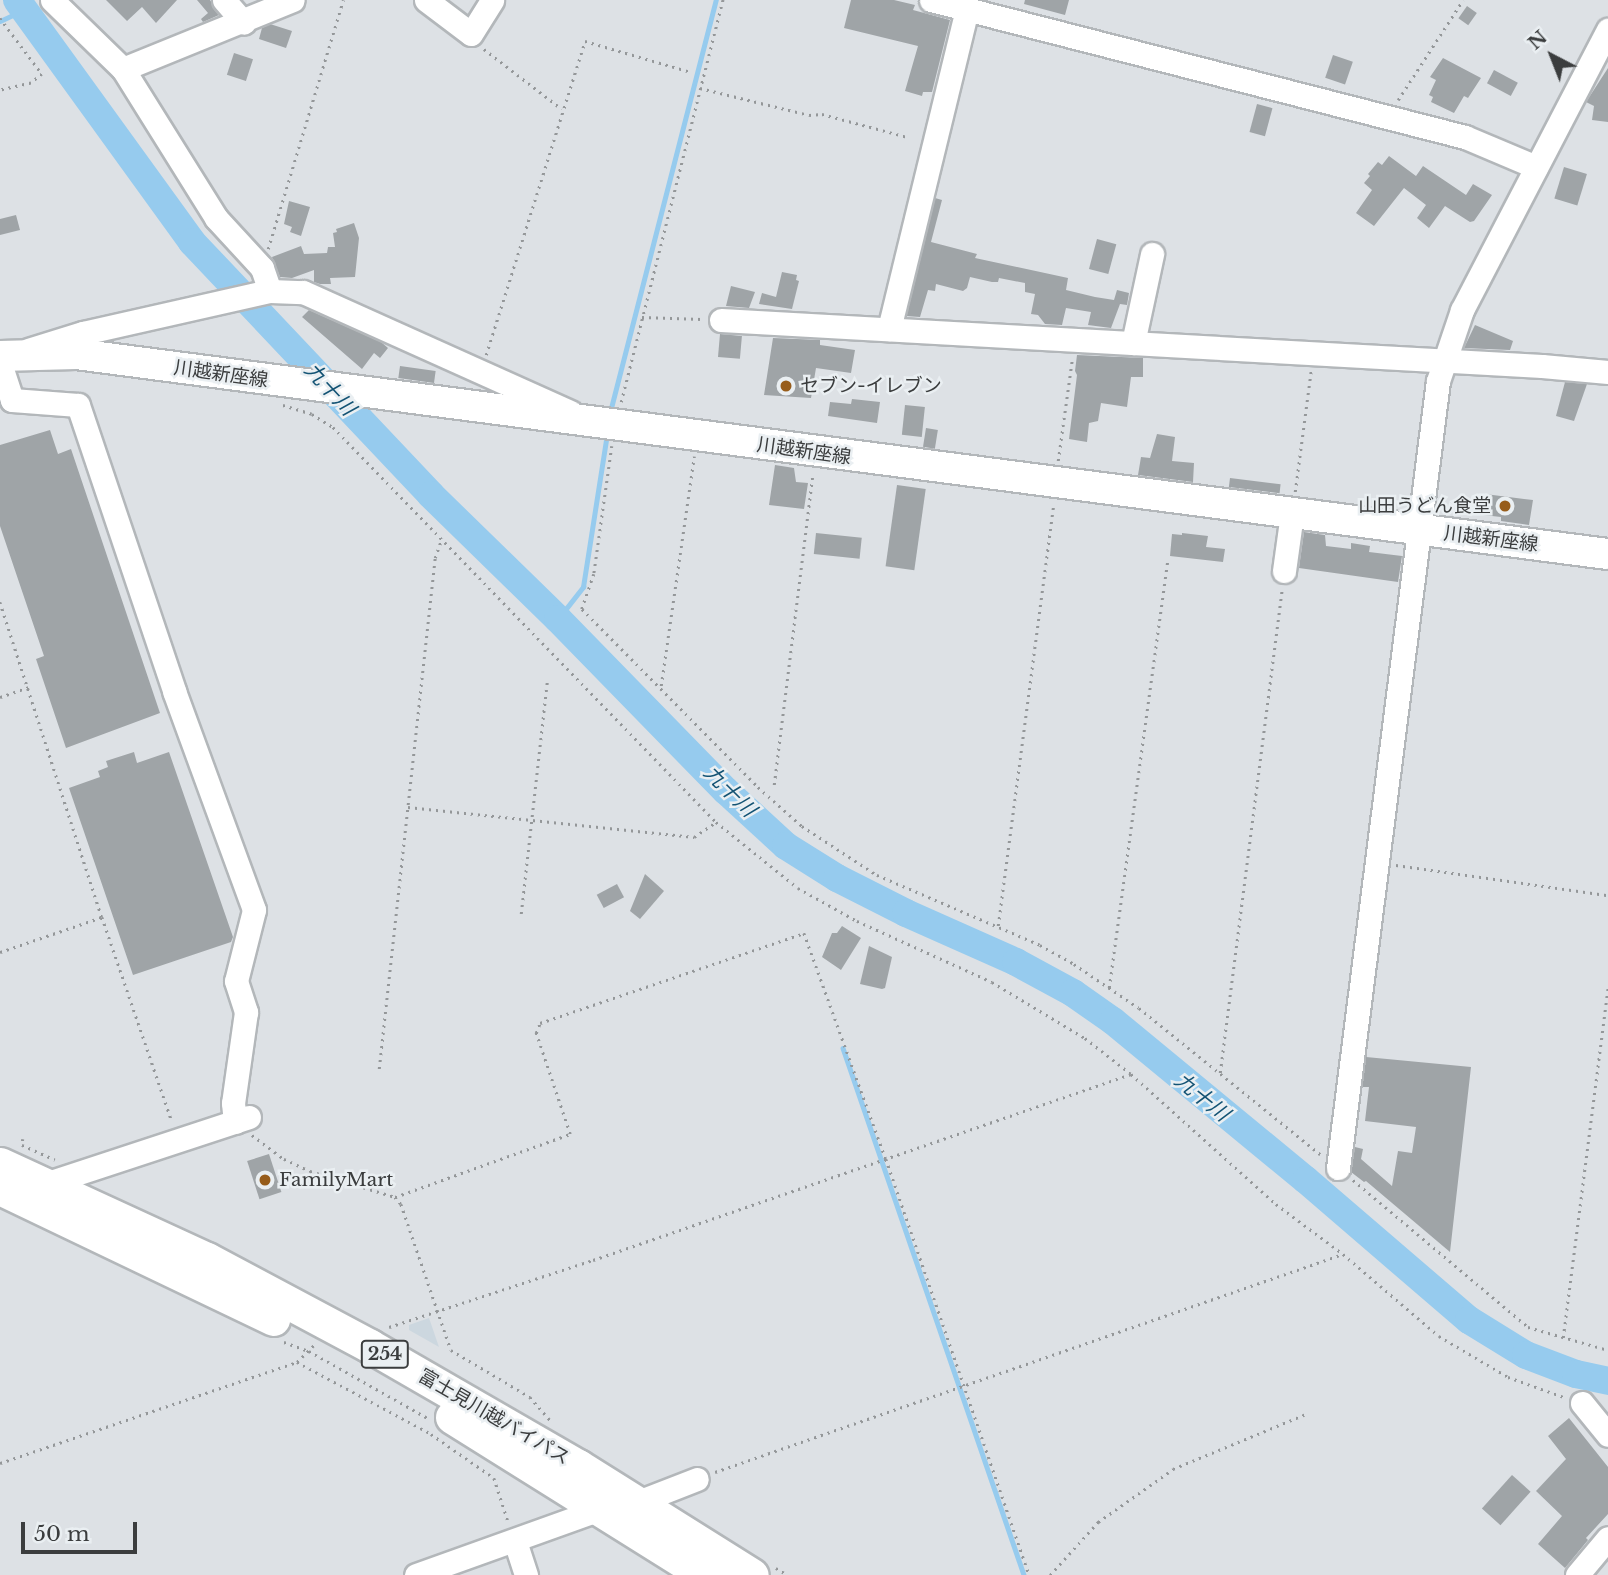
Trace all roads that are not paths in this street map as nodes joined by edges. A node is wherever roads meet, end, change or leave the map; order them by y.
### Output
1 (52, 0) edge
2 (225, 0) edge
3 (293, 0) edge
4 (426, 0) edge
5 (492, 0) edge
6 (931, 0) edge
7 (967, 9) junction
8 (244, 23) junction
9 (1608, 30) edge
10 (123, 69) junction
11 (1536, 167) junction
12 (1152, 254) dead end
13 (270, 291) junction
14 (721, 320) road end
15 (889, 329) junction
16 (1133, 343) junction
17 (8, 357) edge
18 (1444, 361) junction
19 (1608, 372) edge
20 (604, 424) junction
21 (1292, 513) junction
22 (1417, 529) junction
23 (1608, 554) edge
24 (1284, 571) road end
25 (0, 1164) edge
26 (1338, 1168) road end
27 (16, 1192) edge
28 (1582, 1403) road end
29 (1608, 1435) edge
30 (696, 1479) road end
31 (638, 1502) junction
32 (600, 1509) junction
33 (1608, 1538) edge
34 (515, 1541) junction
35 (1582, 1573) edge
36 (416, 1575) edge
37 (526, 1575) edge
38 (705, 1575) edge
39 (752, 1575) edge

1 - 10 street
2 - 8 street
3 - 8 street
4 - 5 street
6 - 7 street
7 - 11 street
7 - 15 street
8 - 10 street
9 - 11 street
10 - 13 street
11 - 18 street
12 - 16 street
13 - 17 street
13 - 20 street
14 - 15 street
15 - 16 street
16 - 18 street
17 - 20 main road, 川越新座線
17 - 27 street
18 - 19 street
18 - 22 street
20 - 21 main road, 川越新座線
21 - 22 main road, 川越新座線
21 - 24 street
22 - 23 main road, 川越新座線
22 - 26 street
25 - 27 highway, 富士見川越バイパス / 254
27 - 31 highway, 富士見川越バイパス / 254
27 - 32 highway, 富士見川越バイパス / 254
28 - 29 street
30 - 31 street
31 - 32 street
31 - 39 highway, 富士見川越バイパス / 254
32 - 34 street
32 - 38 highway, 富士見川越バイパス / 254
33 - 35 street
34 - 36 street
34 - 37 street

